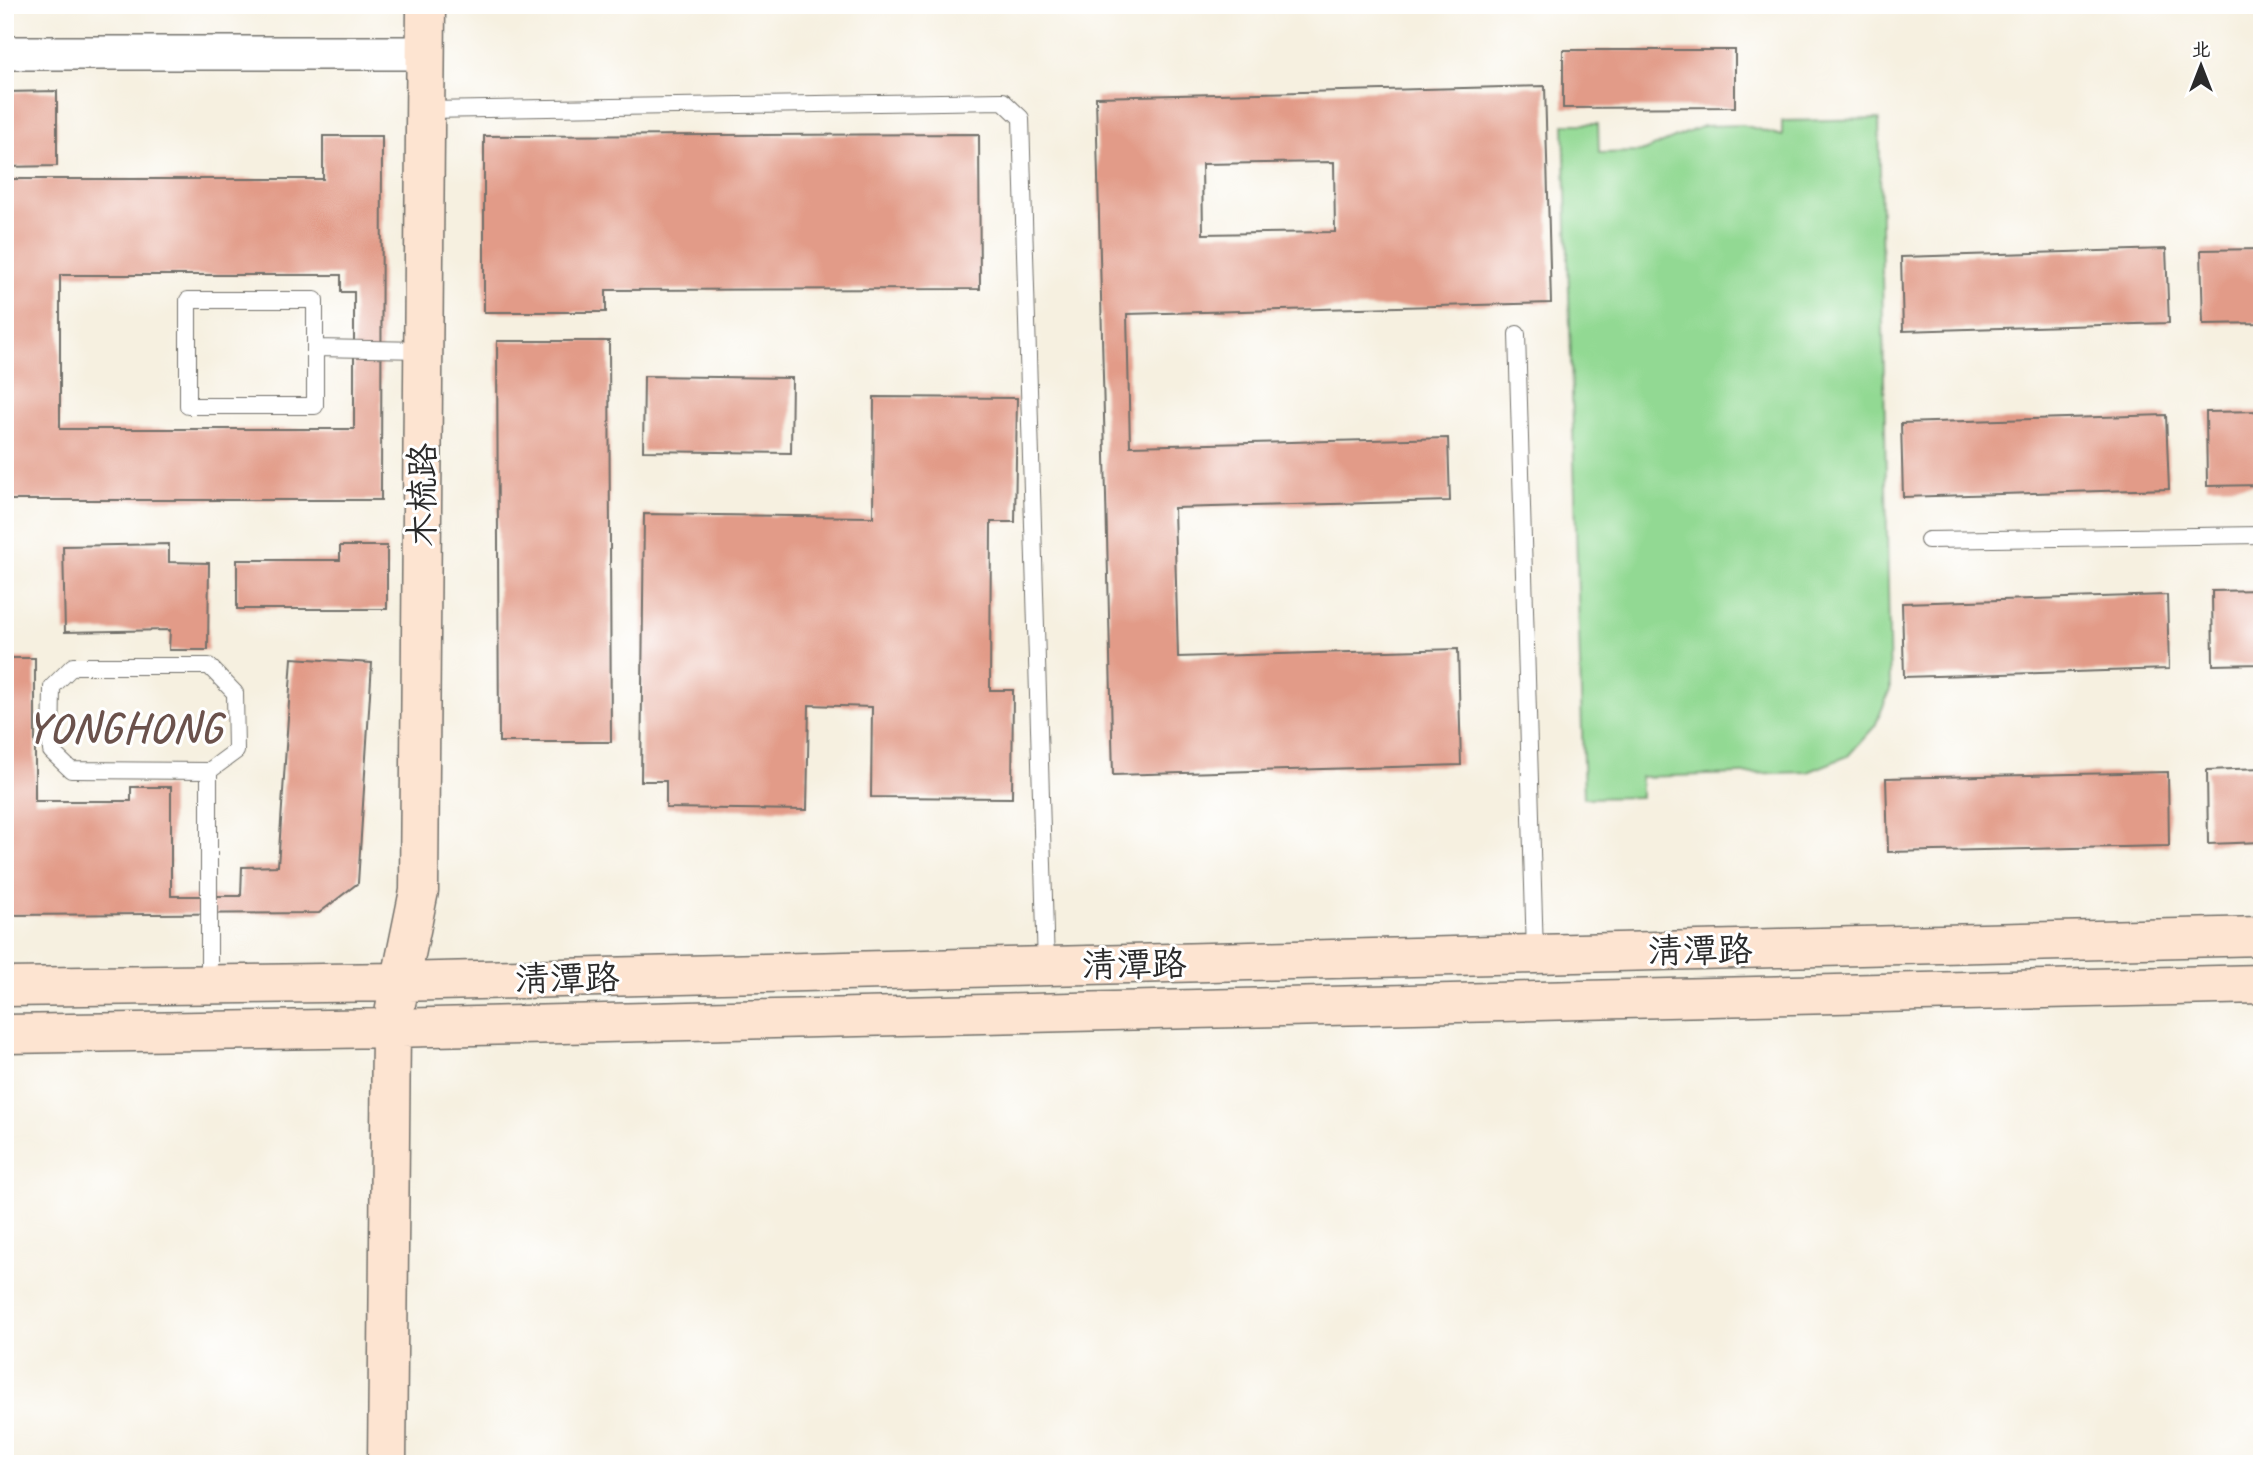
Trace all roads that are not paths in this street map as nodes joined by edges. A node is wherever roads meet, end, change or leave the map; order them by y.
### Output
1 (426, 5) edge
2 (5, 53) edge
3 (426, 53) junction
4 (426, 110) junction
5 (1517, 334) dead end
6 (315, 348) junction
7 (423, 350) junction
8 (2262, 535) edge
9 (1928, 540) dead end
10 (209, 771) junction
11 (2262, 936) edge
12 (1535, 954) junction
13 (1046, 967) junction
14 (399, 982) junction
15 (2262, 984) edge
16 (209, 985) junction
17 (5, 987) edge
18 (391, 1028) junction
19 (5, 1034) edge
20 (387, 1464) edge

1 - 3 main road, 木梳路
2 - 3 street
3 - 4 main road, 木梳路
4 - 7 main road, 木梳路
4 - 13 lane
5 - 12 lane
6 - 6 lane
6 - 7 lane
7 - 14 main road, 木梳路
8 - 9 lane
10 - 10 lane
10 - 16 lane
11 - 12 main road, 清潭路
12 - 13 main road, 清潭路
13 - 14 main road, 清潭路
14 - 16 main road, 清潭路
14 - 18 main road, 木梳路
15 - 18 main road, 清潭路
16 - 17 main road, 清潭路
18 - 19 main road, 清潭路
18 - 20 main road, 木梳路

